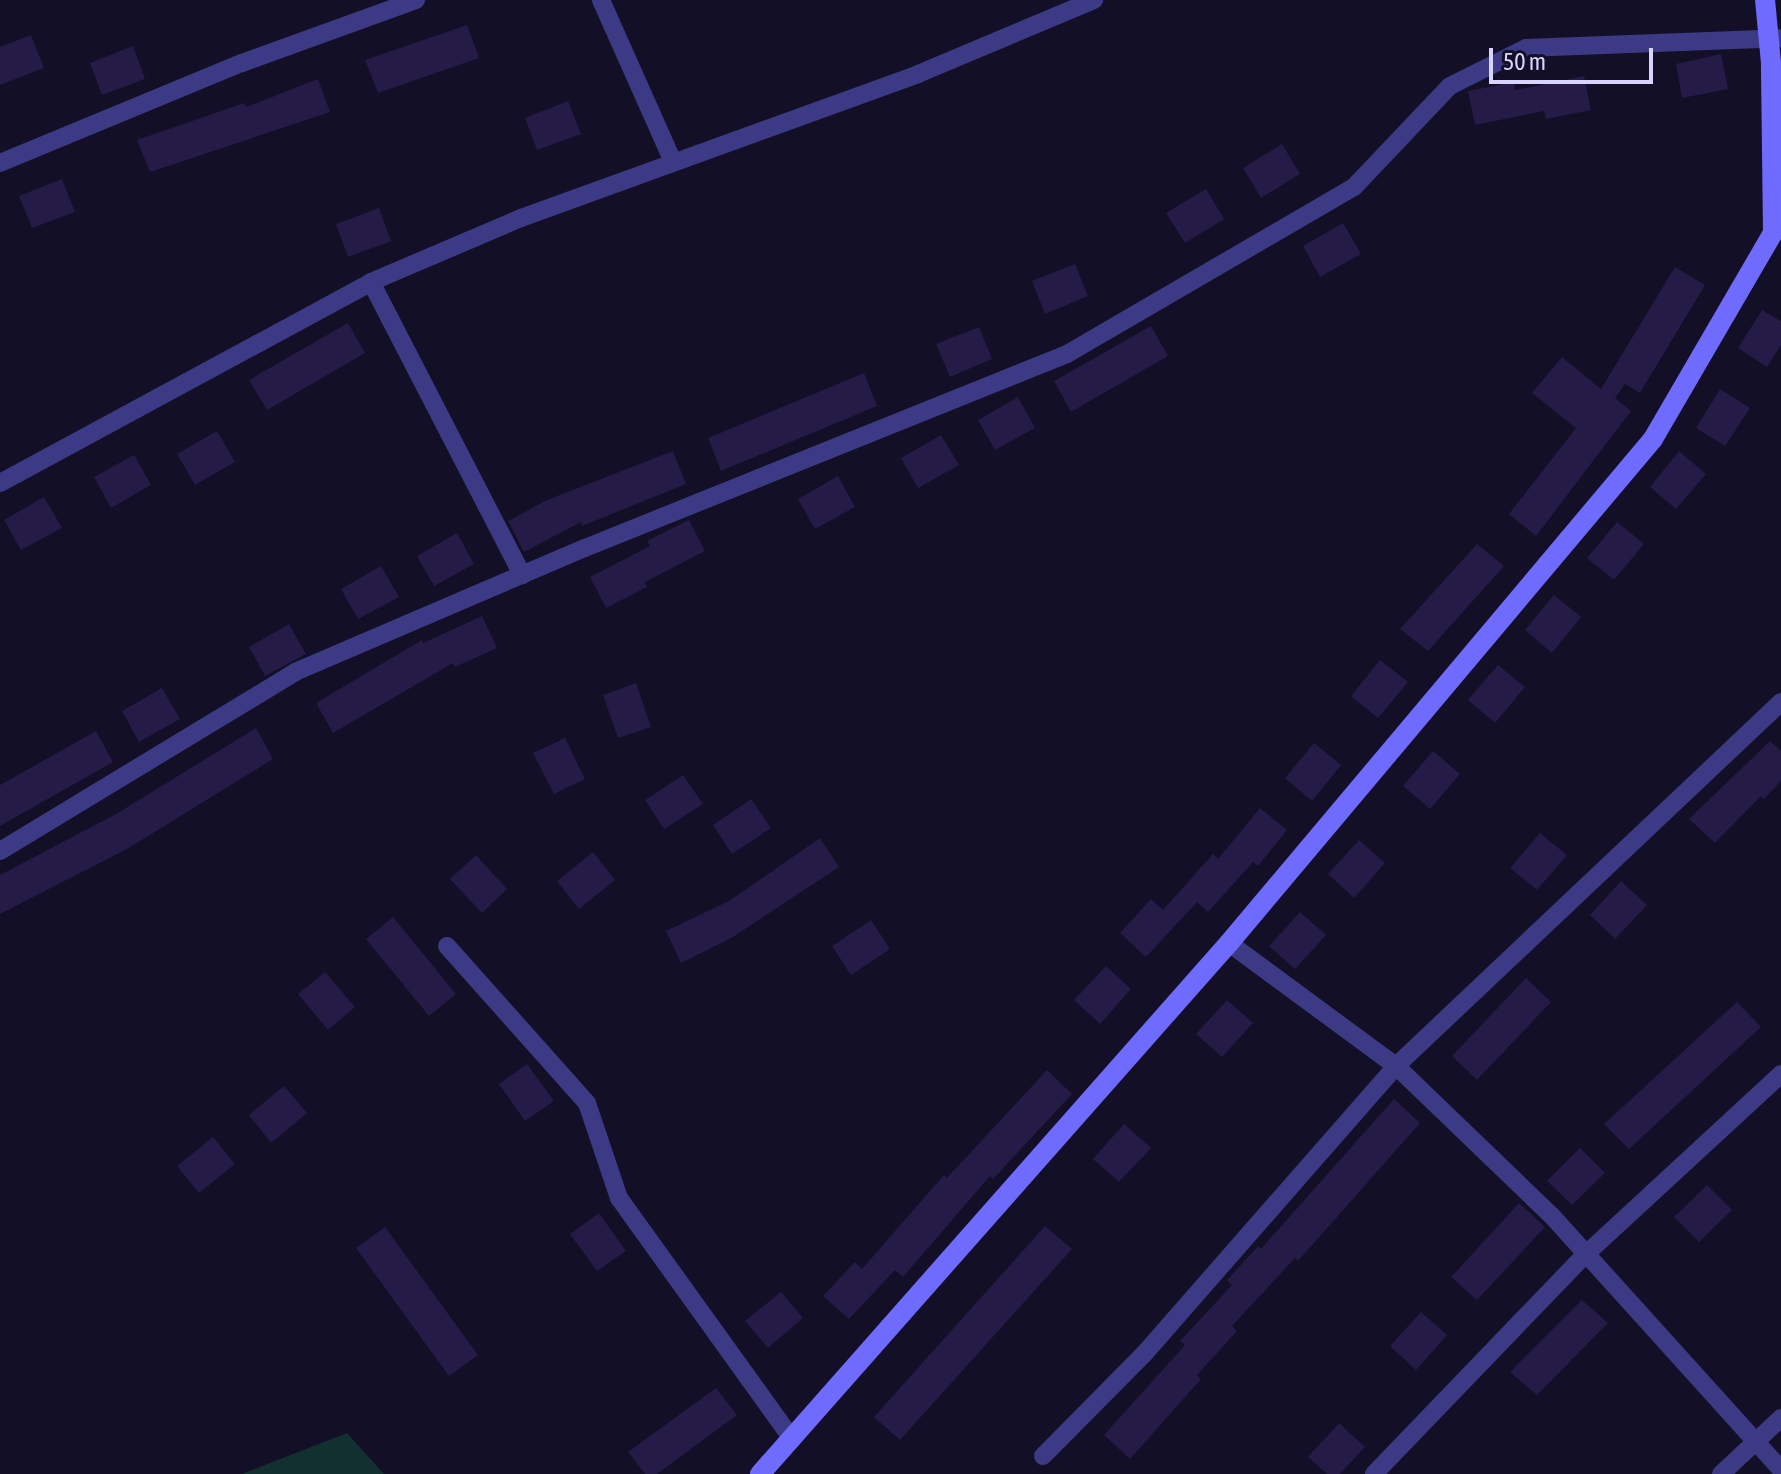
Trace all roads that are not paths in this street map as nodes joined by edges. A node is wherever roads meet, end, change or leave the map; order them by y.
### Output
1 (416, 0) edge
2 (601, 0) edge
3 (1094, 0) edge
4 (1765, 0) edge
5 (1774, 39) edge
6 (1776, 161) edge
7 (673, 162) junction
8 (0, 163) edge
9 (371, 282) junction
10 (0, 483) edge
11 (522, 575) junction
12 (1781, 702) edge
13 (0, 851) edge
14 (1229, 943) junction
15 (447, 946) dead end
16 (1396, 1066) junction
17 (1781, 1074) edge
18 (1585, 1255) junction
19 (1781, 1418) edge
20 (792, 1439) junction
21 (1756, 1441) junction
22 (1043, 1456) dead end
23 (1781, 1469) edge
24 (760, 1474) edge
25 (1374, 1474) edge
26 (1721, 1474) edge

1 - 8 street
2 - 7 street
3 - 7 street
4 - 5 street
5 - 6 street
5 - 11 street
6 - 14 street
7 - 9 street
9 - 10 street
9 - 11 street
11 - 13 street
12 - 16 street
14 - 16 street
14 - 20 street
15 - 20 street
16 - 18 street
16 - 22 street
17 - 18 street
18 - 21 street
18 - 25 street
19 - 21 street
20 - 24 street
21 - 23 street
21 - 26 street

